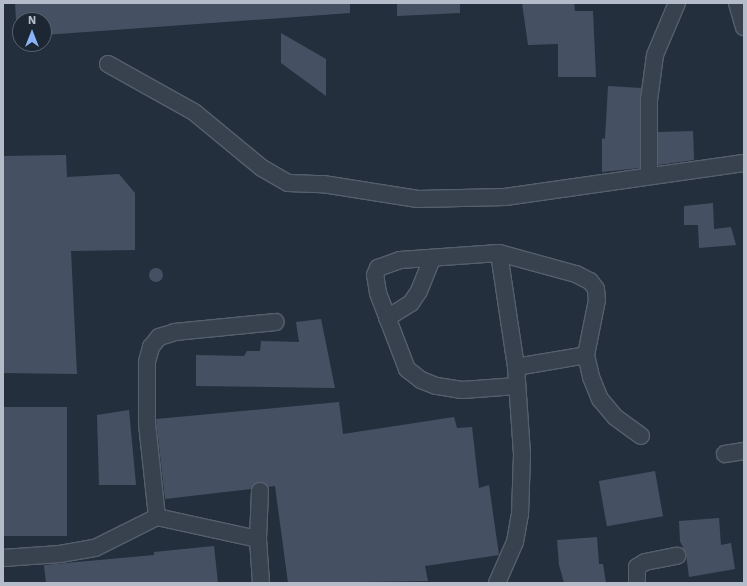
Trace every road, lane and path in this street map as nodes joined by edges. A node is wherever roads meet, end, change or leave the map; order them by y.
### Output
1 (677, 3) edge
2 (737, 3) edge
3 (744, 27) edge
4 (108, 64) dead end
5 (744, 163) edge
6 (649, 175) junction
7 (499, 253) junction
8 (432, 258) junction
9 (387, 318) junction
10 (276, 322) dead end
11 (586, 355) junction
12 (516, 367) junction
13 (517, 386) junction
14 (641, 436) dead end
15 (744, 451) edge
16 (725, 454) dead end
17 (260, 491) dead end
18 (157, 517) junction
19 (258, 539) junction
20 (677, 556) dead end
21 (3, 558) edge
22 (261, 583) edge
23 (497, 583) edge
24 (637, 583) edge

1 - 6 street
2 - 3 street
4 - 6 street
5 - 6 street
7 - 8 street
7 - 11 street
7 - 12 street
8 - 9 street
8 - 9 street
9 - 13 street
10 - 18 street
11 - 12 street
11 - 14 street
12 - 13 street
13 - 23 street
15 - 16 street
17 - 19 street
18 - 19 street
18 - 21 street
19 - 22 street
20 - 24 street

